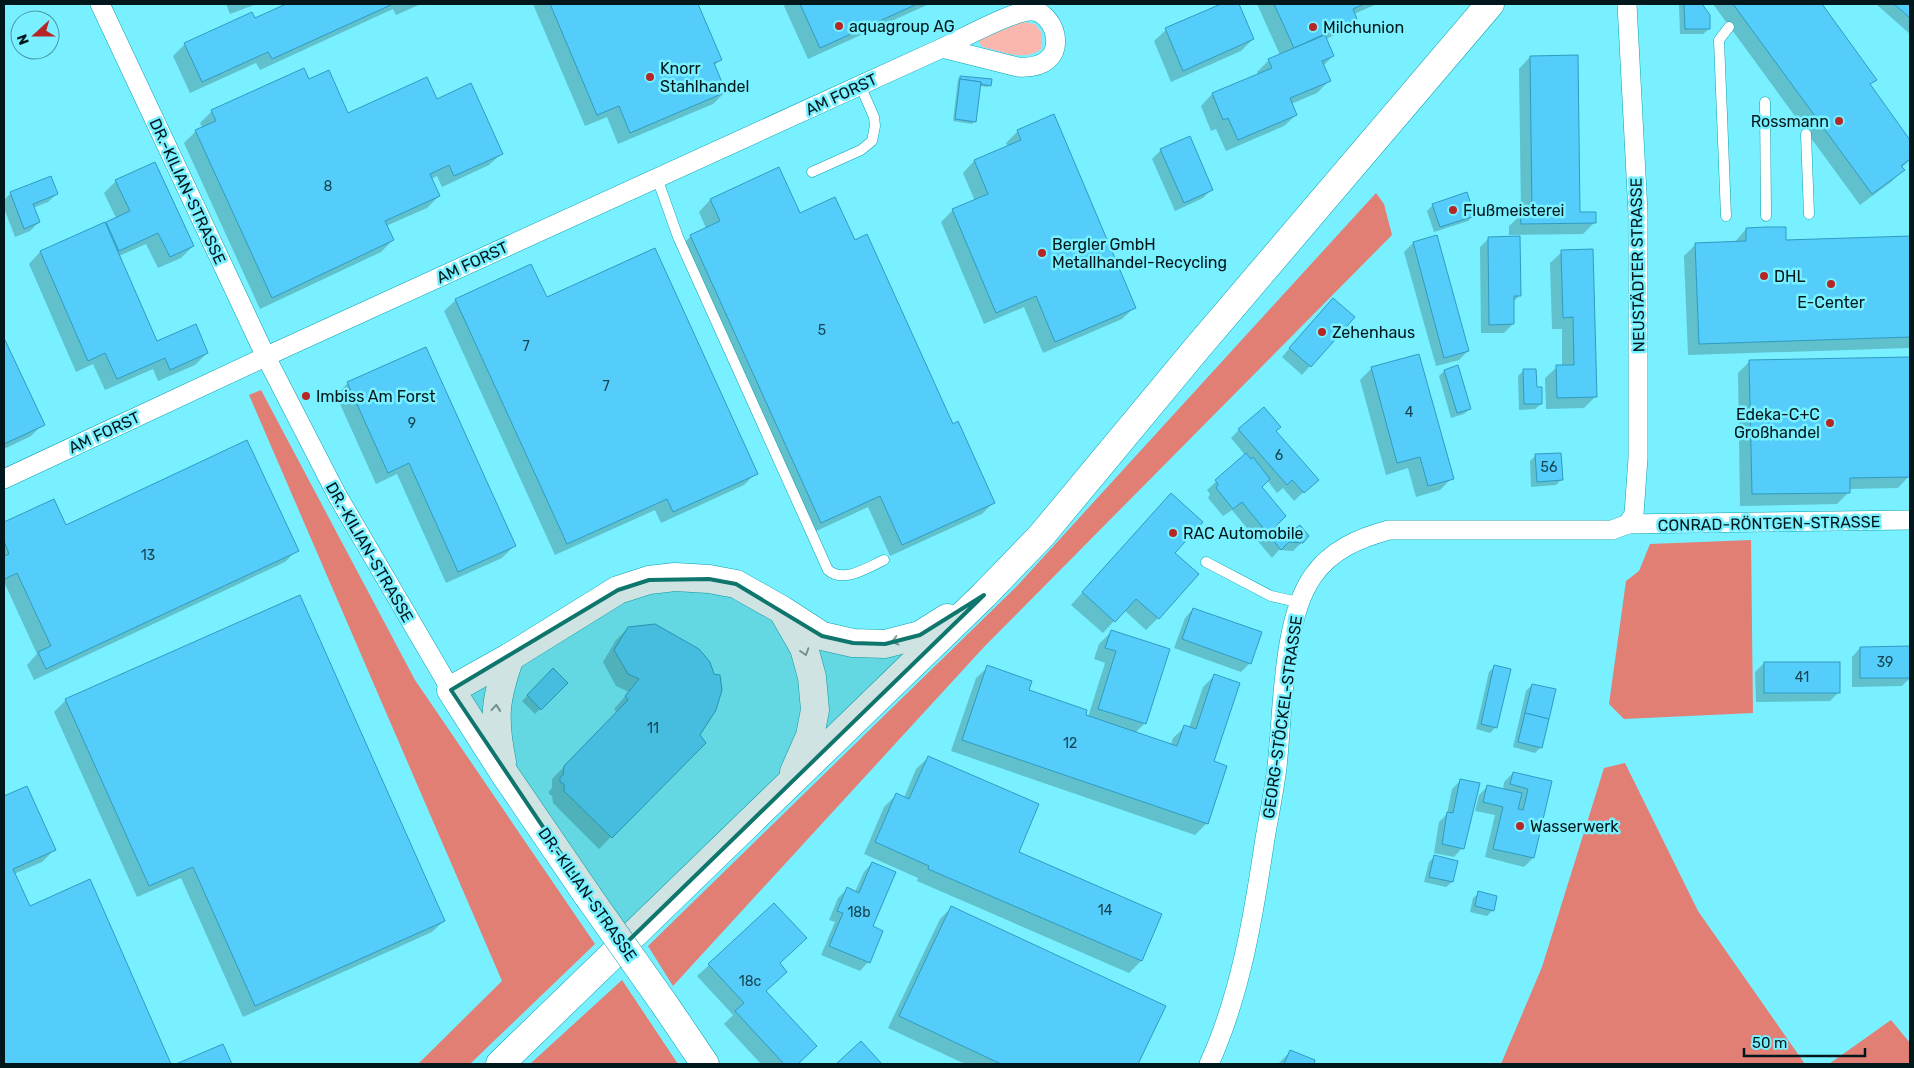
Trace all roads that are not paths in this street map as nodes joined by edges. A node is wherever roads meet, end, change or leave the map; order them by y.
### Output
1 (100, 4) edge
2 (1039, 4) edge
3 (1490, 4) edge
4 (1627, 4) edge
5 (1019, 12) junction
6 (1729, 27) dead end
7 (942, 48) junction
8 (860, 85) junction
9 (1765, 102) dead end
10 (1806, 134) dead end
11 (812, 172) dead end
12 (657, 178) junction
13 (1809, 214) dead end
14 (1726, 216) dead end
15 (1766, 216) dead end
16 (266, 357) junction
17 (4, 479) edge
18 (1910, 520) edge
19 (1628, 524) junction
20 (884, 560) dead end
21 (1206, 562) dead end
22 (984, 595) junction
23 (1298, 602) junction
24 (782, 610) junction
25 (510, 657) junction
26 (451, 690) junction
27 (504, 773) junction
28 (788, 785) junction
29 (500, 1064) edge
30 (705, 1064) edge
31 (1209, 1064) edge

1 - 16 street, DR.-KILIAN-STRASSE
2 - 5 street, AM FORST
3 - 22 main road
4 - 19 street, NEUSTÄDTER STRASSE
5 - 7 street, AM FORST
5 - 7 street
6 - 14 lane
7 - 8 street, AM FORST
8 - 11 lane
8 - 12 street, AM FORST
9 - 15 lane
10 - 13 lane
12 - 16 street, AM FORST
12 - 20 lane
16 - 17 street, AM FORST
16 - 26 street, DR.-KILIAN-STRASSE
18 - 19 street, CONRAD-RÖNTGEN-STRASSE
19 - 23 street, GEORG-STÖCKEL-STRASSE
21 - 23 lane
22 -> 24 main road
22 - 28 main road
23 - 31 street, GEORG-STÖCKEL-STRASSE
24 - 25 main road
24 -> 28 main road
25 - 26 main road
27 -> 25 main road
26 - 27 main road, DR.-KILIAN-STRASSE
27 - 30 main road, DR.-KILIAN-STRASSE, bridge
28 - 29 main road

